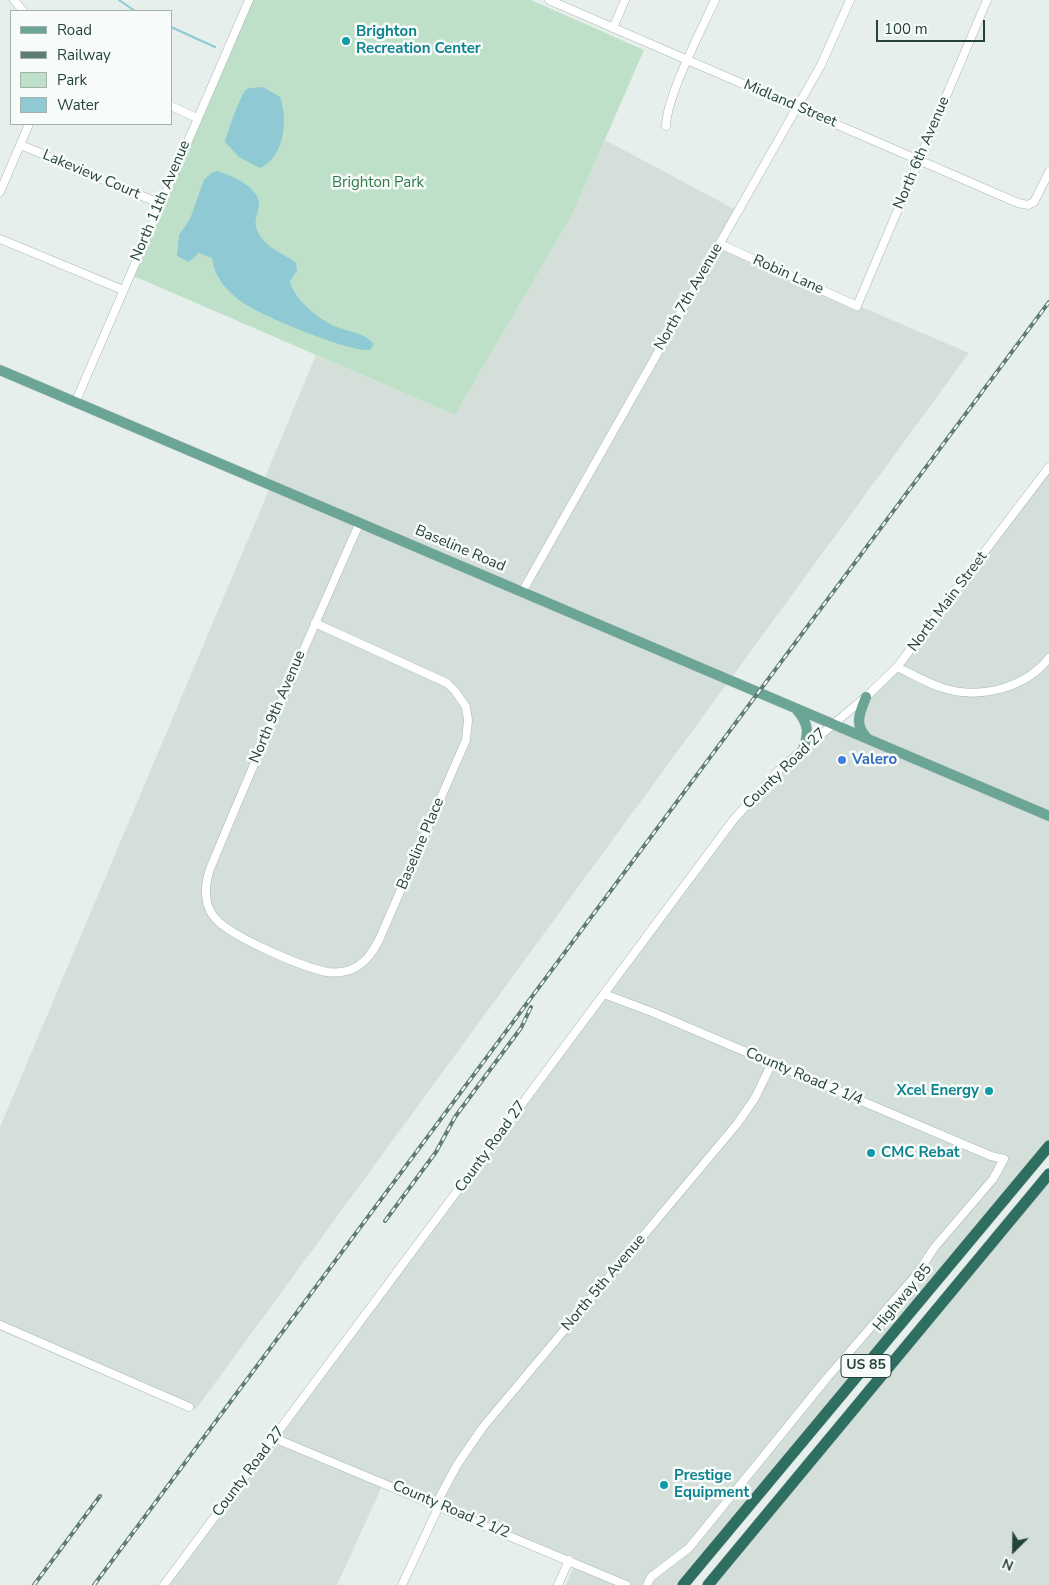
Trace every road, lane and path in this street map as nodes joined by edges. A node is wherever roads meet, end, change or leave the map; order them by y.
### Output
1 (14, 0) edge
2 (249, 0) edge
3 (549, 0) edge
4 (625, 0) edge
5 (715, 0) edge
6 (850, 0) edge
7 (987, 0) edge
8 (22, 10) edge
9 (613, 28) junction
10 (689, 60) junction
11 (172, 106) edge
12 (797, 107) junction
13 (197, 118) junction
14 (29, 125) edge
15 (666, 126) dead end
16 (21, 145) junction
17 (919, 160) junction
18 (1049, 172) edge
19 (0, 192) edge
20 (161, 204) junction
21 (0, 239) edge
22 (720, 244) junction
23 (123, 290) junction
24 (857, 306) joint
25 (0, 370) edge
26 (75, 403) junction
27 (1049, 467) edge
28 (360, 522) junction
29 (522, 592) junction
30 (315, 623) junction
31 (1049, 658) edge
32 (897, 667) junction
33 (866, 697) junction
34 (794, 708) junction
35 (832, 724) junction
36 (869, 739) junction
37 (802, 750) junction
38 (1049, 816) edge
39 (206, 895) joint
40 (604, 994) junction
41 (772, 1063) junction
42 (1049, 1146) edge
43 (1049, 1174) edge
44 (0, 1325) edge
45 (189, 1407) dead end
46 (274, 1438) junction
47 (438, 1506) junction
48 (570, 1560) junction
49 (164, 1585) edge
50 (402, 1585) edge
51 (558, 1585) edge
52 (626, 1585) edge
53 (647, 1585) edge
54 (683, 1585) edge
55 (708, 1585) edge

1 - 8 street
2 - 13 street, North 11th Avenue
3 - 9 street, Midland Street
4 - 9 street
5 - 10 street
6 - 12 street, North 7th Avenue
7 - 17 street, North 6th Avenue
9 - 10 street, Midland Street
10 - 12 street, Midland Street
10 - 15 street
11 - 13 street
12 - 17 street, Midland Street
12 - 22 street, North 7th Avenue
13 - 20 street, North 11th Avenue
14 - 16 street
16 - 19 street
16 - 20 street, Lakeview Court
17 - 18 street, Midland Street
17 - 24 street, North 6th Avenue
20 - 23 street, North 11th Avenue
21 - 23 street
22 - 24 street, Robin Lane
22 - 29 street, North 7th Avenue
23 - 26 street, North 11th Avenue
25 - 26 main road, Baseline Road
26 - 28 main road, Baseline Road
27 - 32 street, North Main Street
28 - 29 main road, Baseline Road
28 - 30 street, North 9th Avenue
29 - 34 main road, Baseline Road
30 - 39 street, North 9th Avenue
30 - 39 street, Baseline Place
31 - 32 street
32 - 33 street, North Main Street
33 - 35 street, North Main Street
33 - 36 main road
34 - 35 main road, Baseline Road
34 - 37 main road
35 - 36 main road, Baseline Road
35 - 37 street, County Road 27
36 - 38 main road, Baseline Road
37 - 40 street, County Road 27
40 - 41 street, County Road 2 1/4
40 - 46 street, County Road 27
41 - 47 street, North 5th Avenue
41 - 53 street, County Road 2 1/4
42 - 54 highway, Highway 85 / US 85
43 - 55 highway, US 85
44 - 45 street
46 - 47 street, County Road 2 1/2
46 - 49 street, County Road 27
47 - 48 street, County Road 2 1/2
47 - 50 street, North 5th Avenue
48 - 51 street
48 - 52 street, County Road 2 1/2

